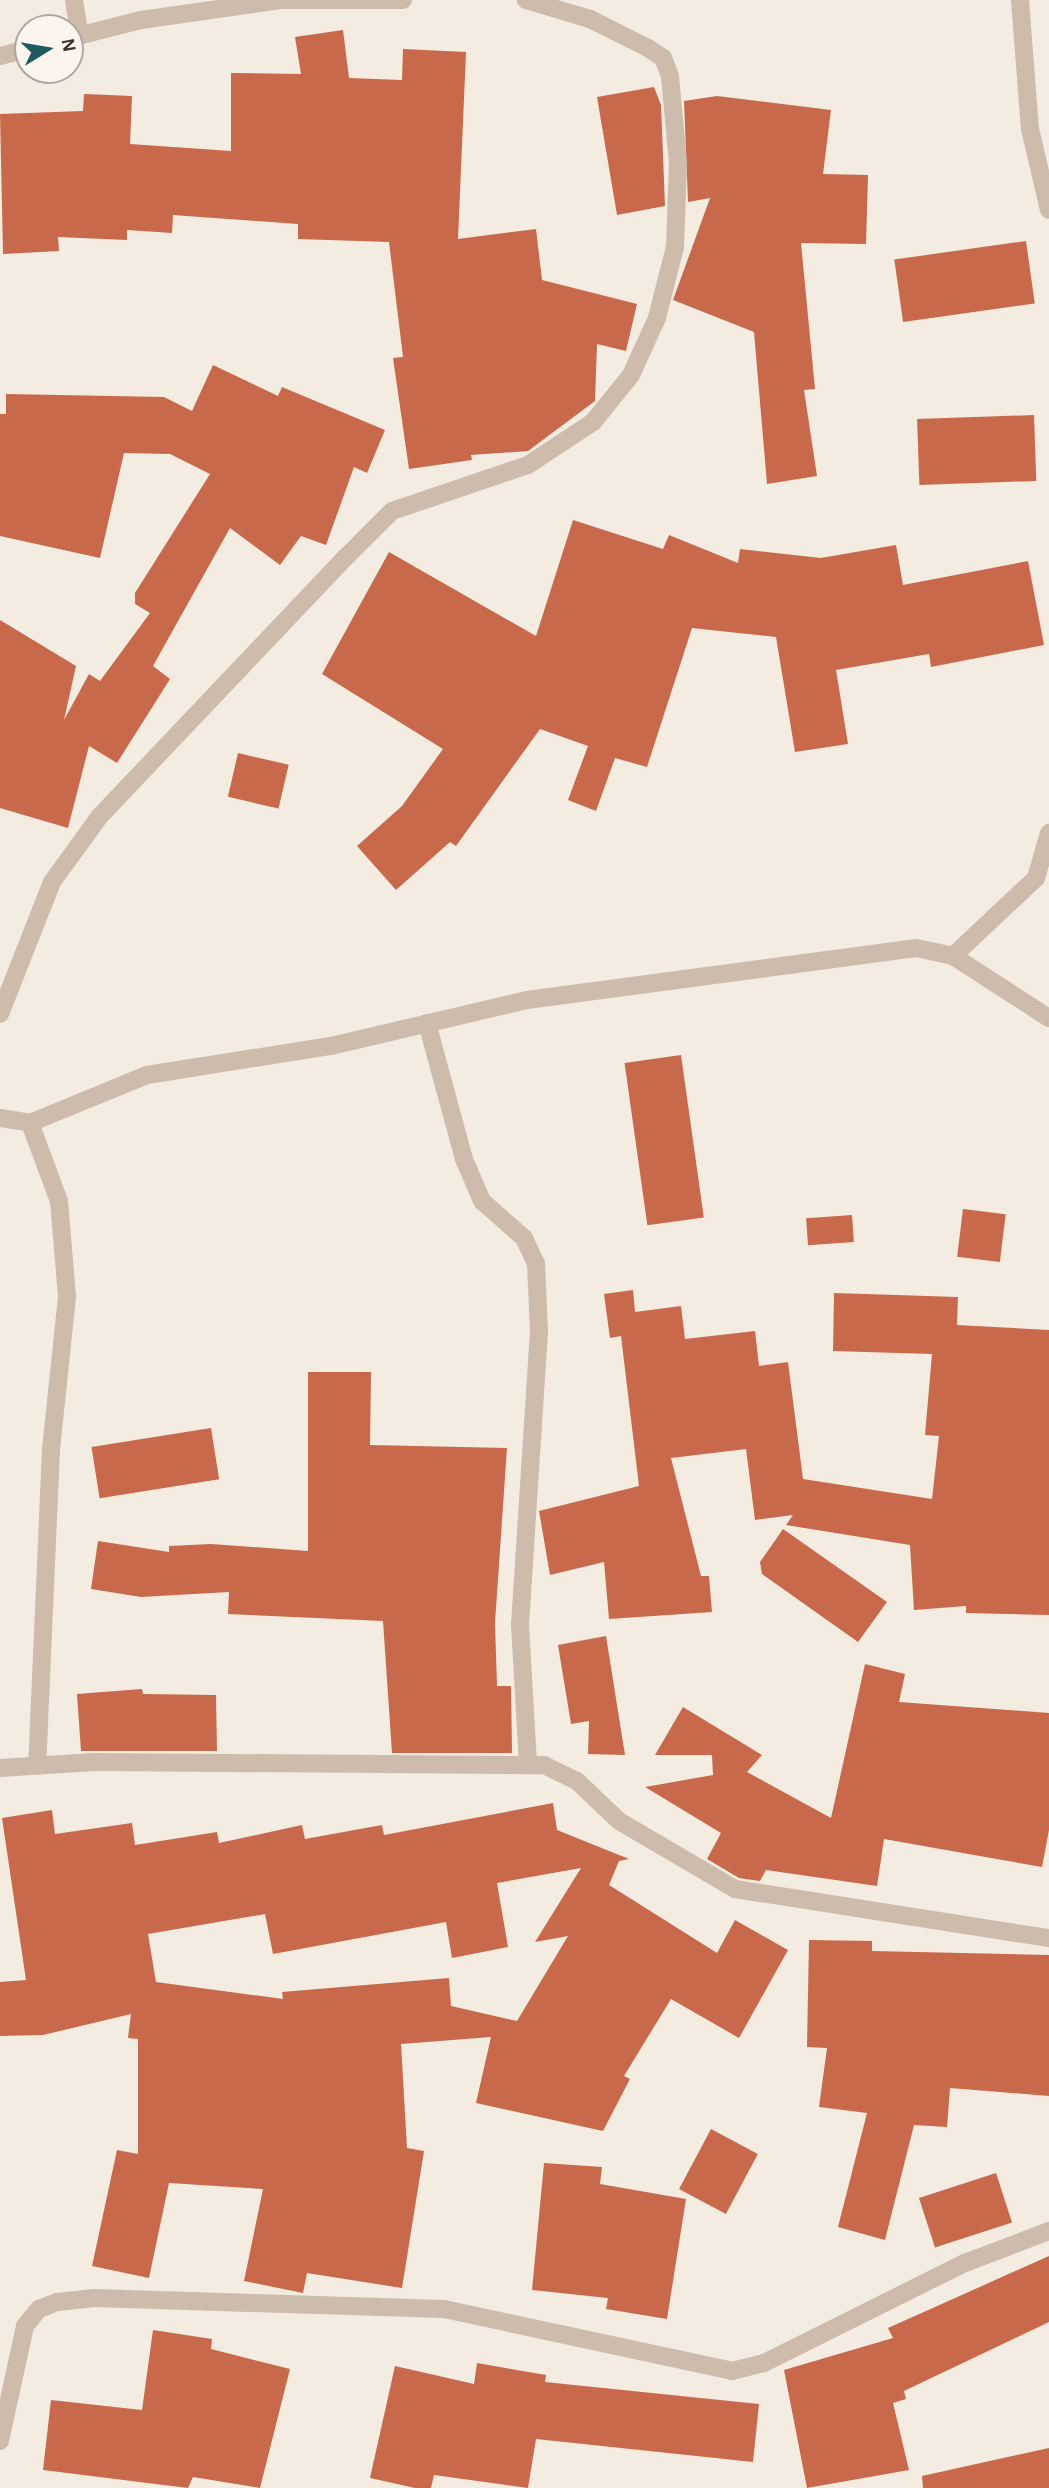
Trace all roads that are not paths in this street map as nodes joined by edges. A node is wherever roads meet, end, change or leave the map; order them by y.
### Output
1 (403, 0) edge
2 (526, 0) edge
3 (1020, 0) edge
4 (84, 35) edge
5 (1049, 210) edge
6 (1049, 833) edge
7 (953, 956) junction
8 (0, 1014) edge
9 (1049, 1018) edge
10 (427, 1023) junction
11 (0, 1118) edge
12 (30, 1123) junction
13 (528, 1765) junction
14 (37, 1766) junction
15 (0, 1768) edge
16 (1049, 1938) edge
17 (1049, 2231) edge
18 (0, 2441) edge

1 - 4 street
2 - 8 street
3 - 5 street
6 - 7 street
7 - 9 street
7 - 10 street
10 - 12 street
10 - 13 street
11 - 12 street
12 - 14 street
13 - 14 street
13 - 16 street
14 - 15 street
17 - 18 street

